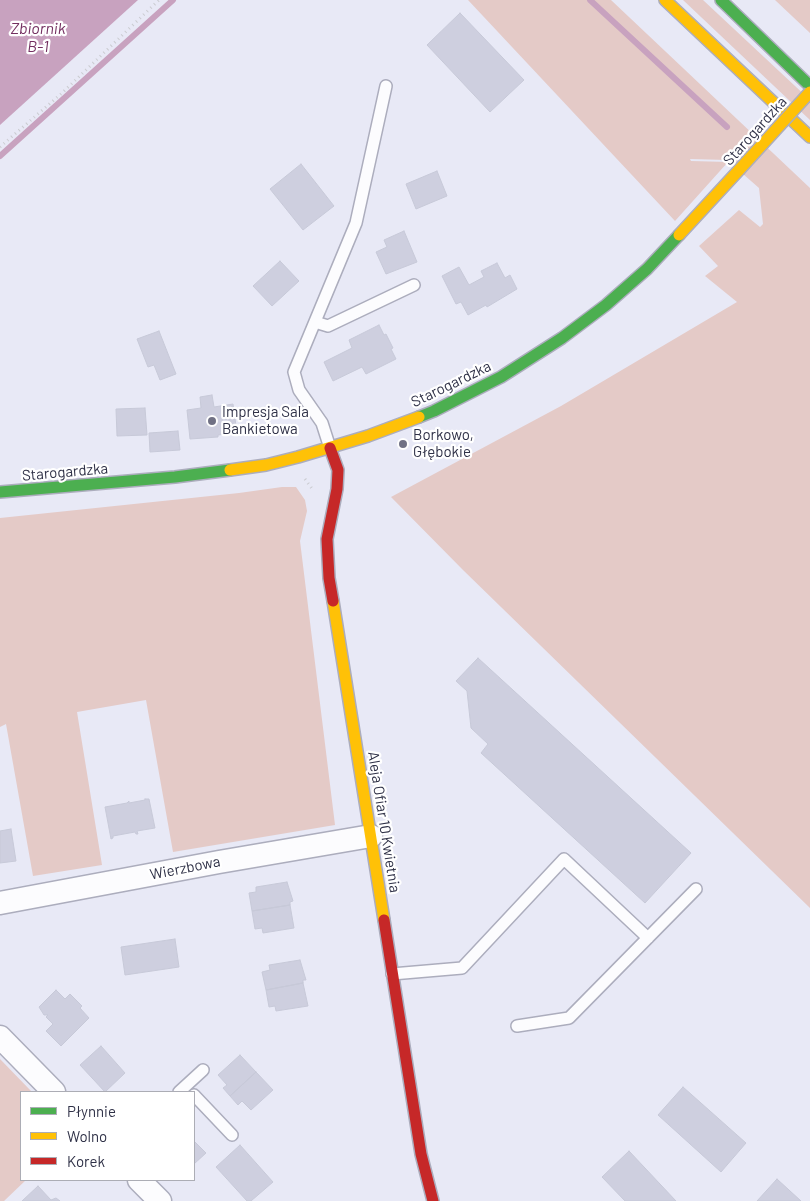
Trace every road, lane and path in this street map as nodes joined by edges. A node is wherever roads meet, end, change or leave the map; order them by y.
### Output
1 (159, 0) edge
2 (665, 0) edge
3 (721, 0) edge
4 (386, 86) dead end
5 (810, 86) edge
6 (810, 92) edge
7 (810, 137) edge
8 (0, 147) edge
9 (414, 286) dead end
10 (315, 322) junction
11 (330, 448) junction
12 (0, 492) edge
13 (371, 836) junction
14 (696, 889) dead end
15 (0, 903) edge
16 (648, 938) junction
17 (392, 974) junction
18 (517, 1026) dead end
19 (0, 1037) edge
20 (202, 1070) dead end
21 (185, 1090) edge
22 (53, 1091) edge
23 (195, 1096) edge
24 (232, 1136) dead end
25 (140, 1181) edge
26 (160, 1201) edge
27 (433, 1201) edge

1 - 8 path
2 - 7 main road
3 - 5 main road
4 - 10 lane
6 - 11 main road, Starogardzka, bridge
9 - 10 lane
10 - 11 lane
11 - 12 main road, Starogardzka
11 - 13 main road, Aleja Ofiar 10 Kwietnia
13 - 15 street, Wierzbowa
13 - 17 main road, Aleja Ofiar 10 Kwietnia
14 - 16 lane
16 - 17 lane
16 - 18 lane
17 - 27 main road, Aleja Ofiar 10 Kwietnia
19 - 22 street
20 - 21 lane
23 - 24 lane
25 - 26 street

